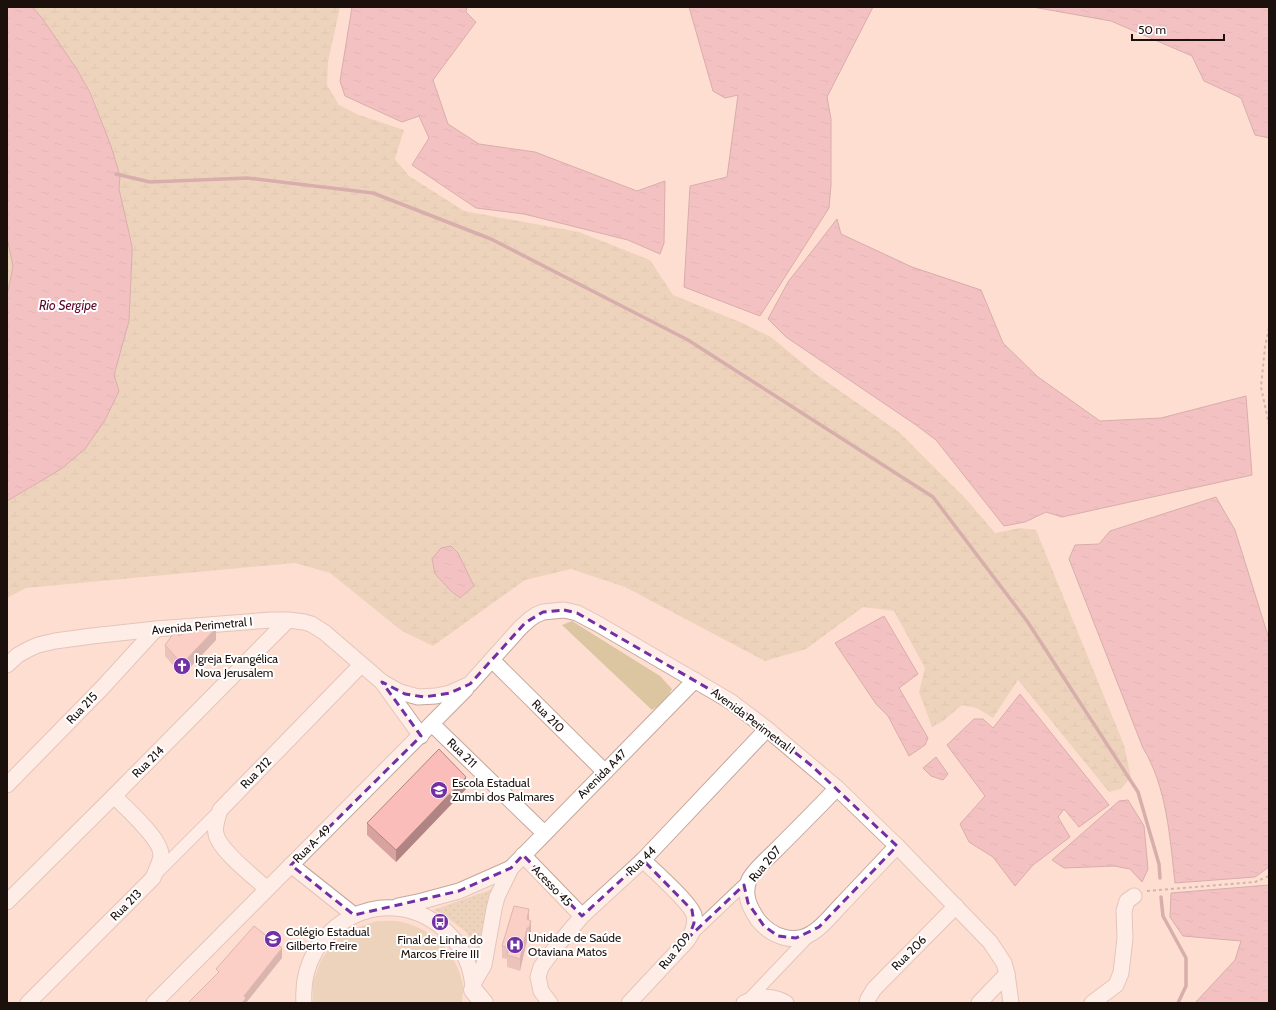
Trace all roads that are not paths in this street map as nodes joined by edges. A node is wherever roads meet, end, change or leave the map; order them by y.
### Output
1 (288, 620) junction
2 (156, 630) junction
3 (492, 660) junction
4 (7, 665) edge
5 (361, 665) junction
6 (695, 680) junction
7 (382, 682) junction
8 (470, 684) junction
9 (432, 724) junction
10 (767, 729) junction
11 (421, 736) junction
12 (605, 772) junction
13 (7, 785) edge
14 (837, 788) junction
15 (114, 796) junction
16 (220, 810) junction
17 (544, 833) junction
18 (897, 846) junction
19 (523, 855) junction
20 (643, 860) junction
21 (291, 864) junction
22 (511, 868) junction
23 (153, 878) junction
24 (749, 880) junction
25 (266, 888) junction
26 (1134, 896) road end
27 (7, 902) edge
28 (956, 906) junction
29 (382, 909) junction
30 (354, 915) junction
31 (582, 916) junction
32 (812, 933) junction
33 (689, 937) junction
34 (1007, 974) junction
35 (476, 995) edge
36 (549, 1002) edge
37 (866, 1002) edge
38 (28, 1003) edge
39 (154, 1003) edge
40 (304, 1003) edge
41 (629, 1003) edge
42 (744, 1003) edge
43 (786, 1003) edge
44 (979, 1003) edge
45 (1012, 1003) edge
46 (1092, 1003) edge

1 - 2 street, Avenida Perimetral I
1 - 5 street, Avenida Perimetral I
1 - 15 street, Rua 214
2 - 4 street, Avenida Perimetral I
2 - 13 street, Rua 215
3 - 6 street, Avenida Perimetral I
3 - 8 street, Avenida Perimetral I
3 - 12 street, Rua 210
5 - 7 street, Avenida Perimetral I
5 - 16 street, Rua 212
6 - 10 street, Avenida Perimetral I
6 - 12 street, Avenida A47
7 - 8 street, Avenida Perimetral I
7 - 11 street, Avenida Perimetral I
8 - 9 street, Rua A-49
9 - 11 street, Rua A-49
9 - 17 street, Rua 211
10 - 14 street, Avenida Perimetral I
10 - 20 street, Rua 44
11 - 21 street, Rua A-49
12 - 17 street, Avenida A47
14 - 18 street, Avenida Perimetral I
14 - 24 street, Rua 207
15 - 23 street, Rua 213
15 - 27 street, Rua 214
16 - 23 street
16 - 25 street
17 - 19 street, Avenida A47
18 - 28 street, Avenida Perimetral I
18 - 32 street, Rua 207
19 - 22 street, Avenida A47
19 - 31 street, Acesso 45
20 - 31 street, Rua 44
20 - 33 street, Rua 209
21 - 25 street, Rua A-49
21 - 30 street
22 - 29 street, Avenida A47
22 - 35 street, Avenida A47
23 - 38 street, Rua 213
24 - 32 street, Rua 207
24 - 33 street
25 - 39 street, Rua A-49
26 - 46 street
28 - 34 street, Avenida Perimetral I
28 - 37 street, Rua 206
29 - 30 street
29 - 35 street
30 - 40 street
31 - 36 street, Rua 44
32 - 42 street
33 - 41 street, Rua 209
34 - 44 street
34 - 45 street, Avenida Perimetral I
42 - 43 street

